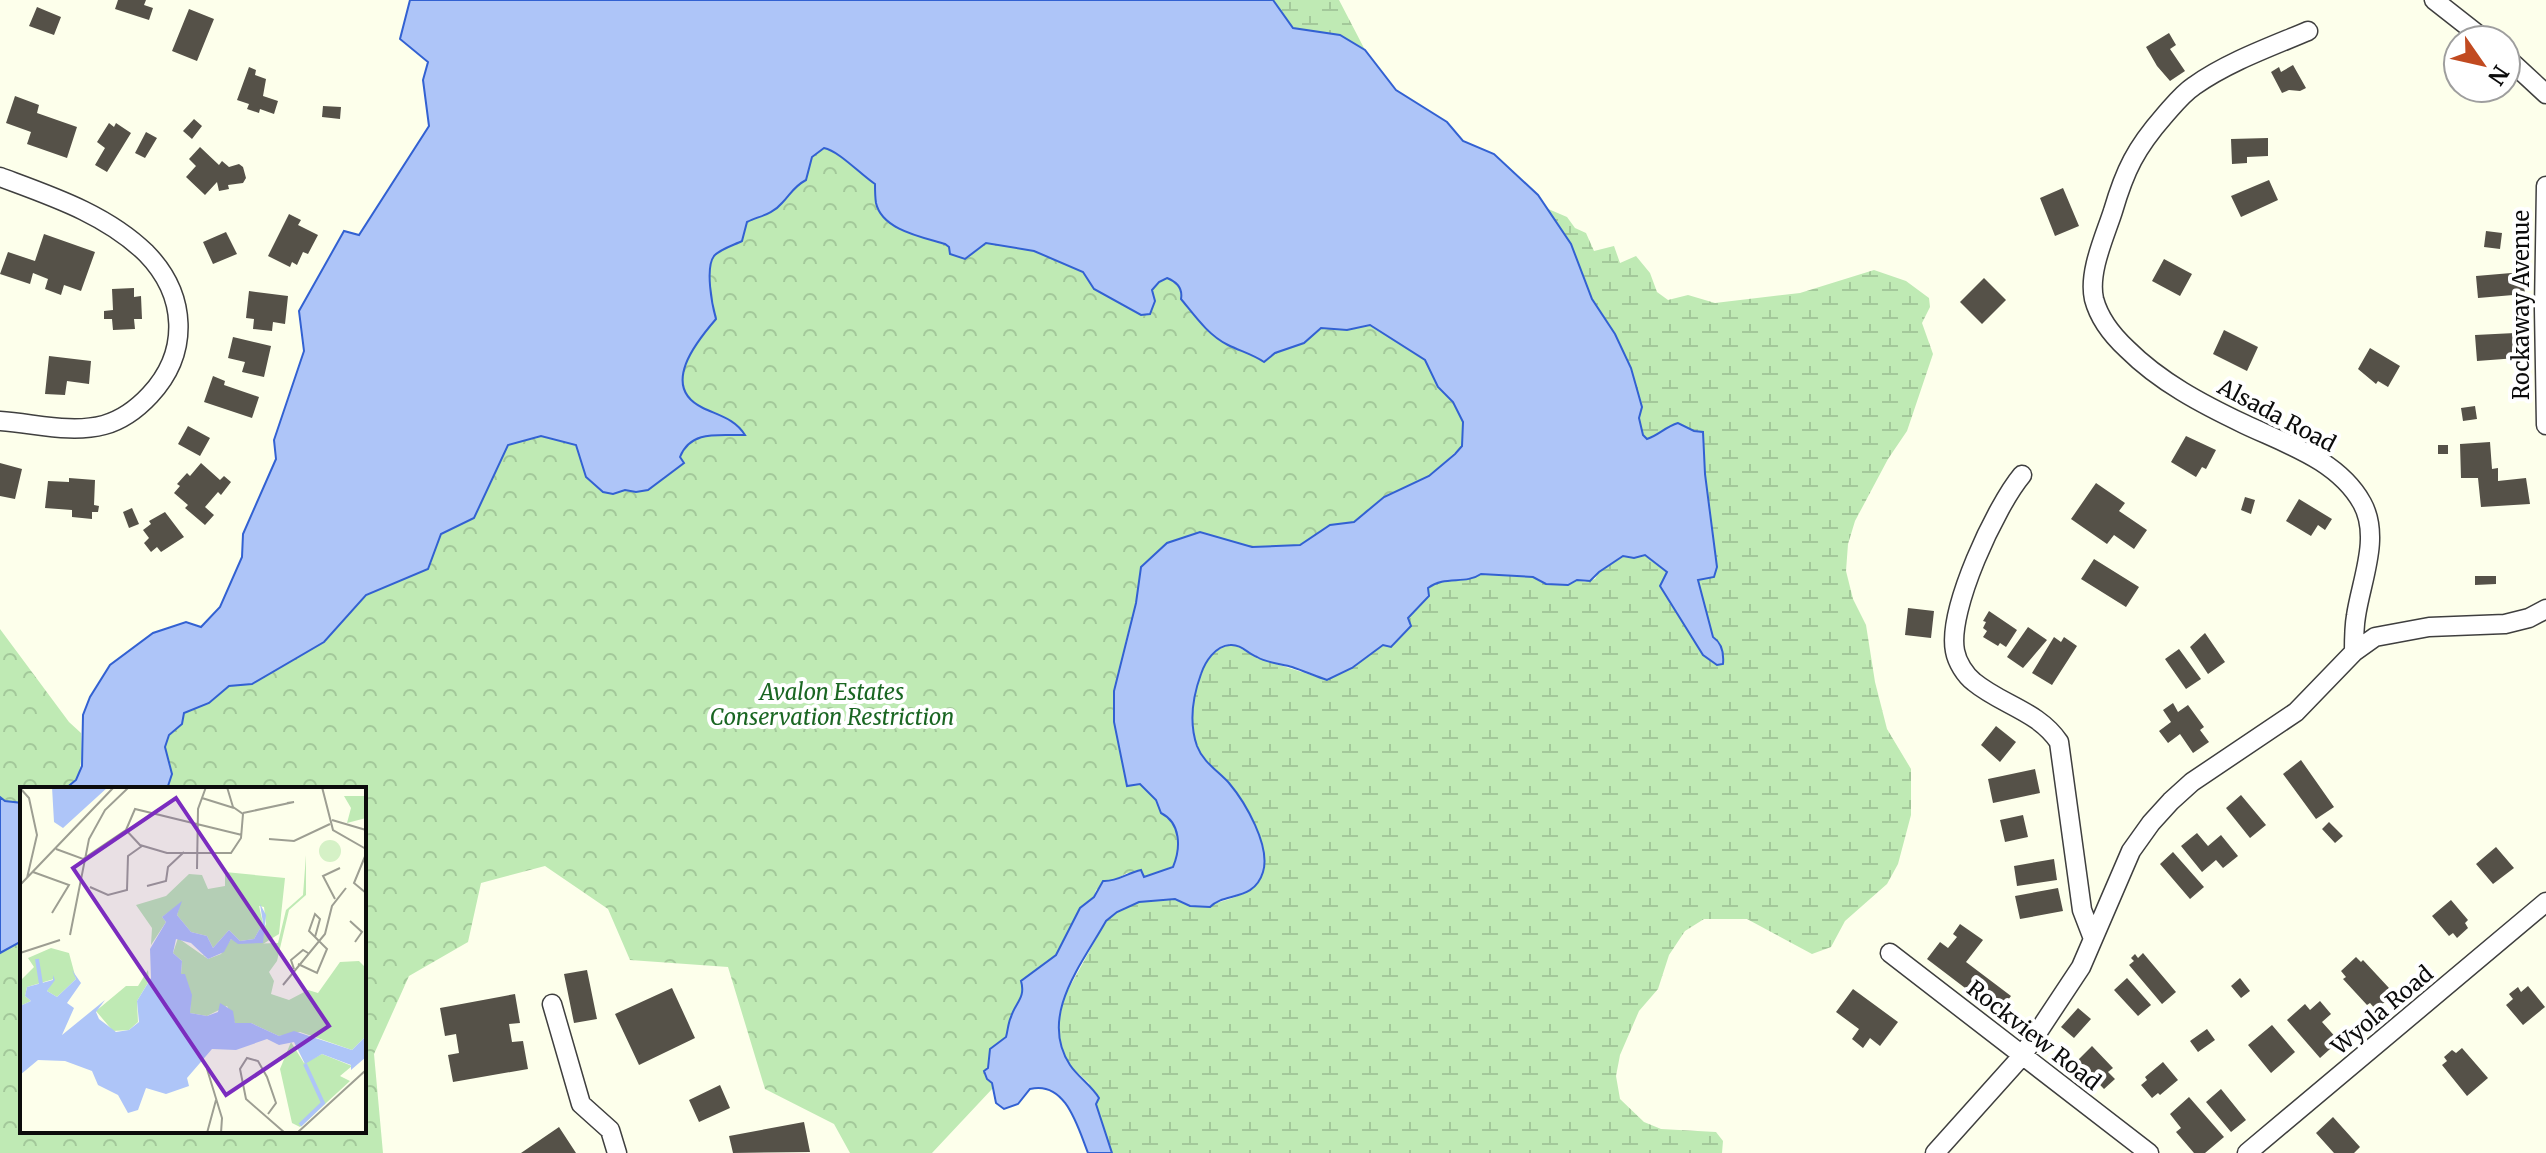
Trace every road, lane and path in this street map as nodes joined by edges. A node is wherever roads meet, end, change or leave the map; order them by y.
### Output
1 (2434, 0) edge
2 (2465, 24) edge
3 (2308, 31) dead end
4 (2522, 72) edge
5 (2546, 94) edge
6 (0, 177) edge
7 (2546, 186) edge
8 (0, 421) edge
9 (2546, 425) edge
10 (2022, 475) dead end
11 (2546, 609) edge
12 (2354, 652) junction
13 (2546, 902) edge
14 (2092, 936) junction
15 (1890, 953) dead end
16 (552, 1004) dead end
17 (2022, 1056) junction
18 (617, 1153) edge
19 (1935, 1153) edge
20 (2149, 1153) edge
21 (2247, 1153) edge

1 - 2 street
3 - 12 street, Alsada Road
4 - 5 street
6 - 8 street
7 - 9 street, Rockaway Avenue
10 - 14 street
11 - 12 street
12 - 14 street
13 - 21 street, Wyola Road
14 - 17 street
15 - 17 street, Rockview Road
16 - 18 street
17 - 19 street
17 - 20 street, Rockview Road

